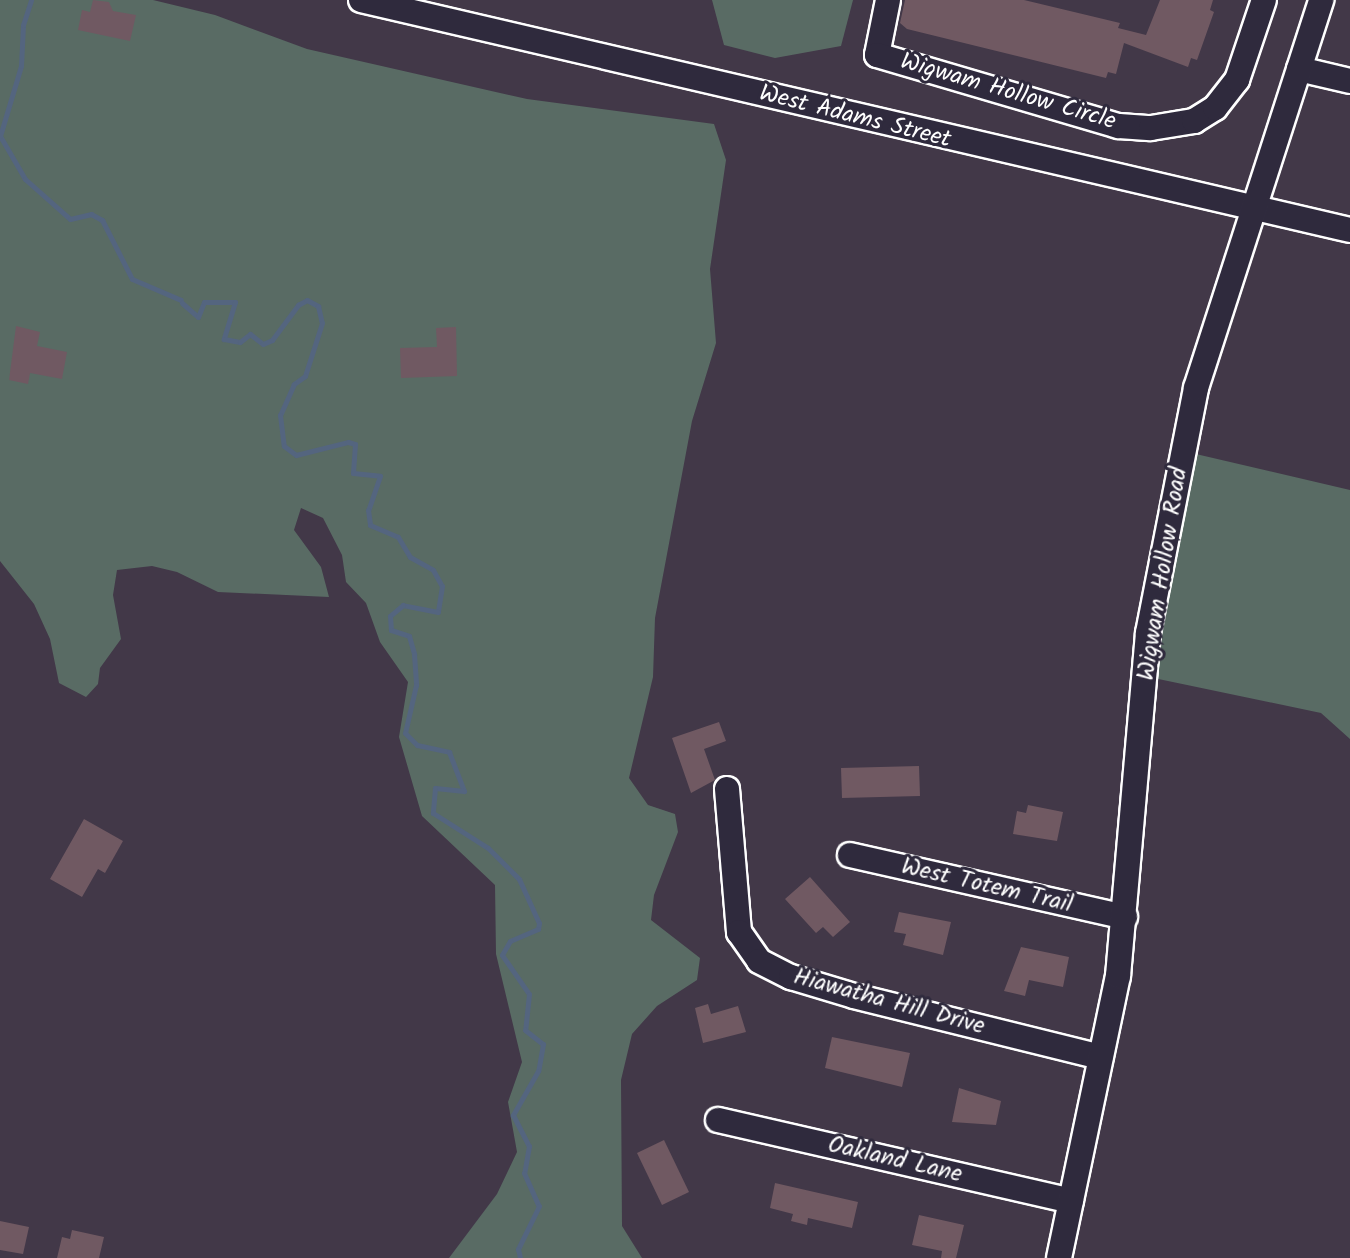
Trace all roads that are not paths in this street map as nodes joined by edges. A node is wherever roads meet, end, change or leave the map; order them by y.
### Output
1 (361, 0) edge
2 (888, 0) edge
3 (1264, 0) edge
4 (1321, 0) edge
5 (434, 9) edge
6 (1299, 69) junction
7 (1350, 81) edge
8 (1253, 209) junction
9 (1350, 230) edge
10 (727, 789) dead end
11 (850, 855) dead end
12 (1125, 917) junction
13 (1101, 1057) junction
14 (718, 1120) dead end
15 (1071, 1201) junction
16 (1059, 1258) edge

1 - 5 street, West Adams Street
2 - 3 street, Wigwam Hollow Circle
4 - 6 street, Wigwam Hollow Road
5 - 8 street, West Adams Street
6 - 7 street
6 - 8 street, Wigwam Hollow Road
8 - 9 street, West Adams Street
8 - 12 street, Wigwam Hollow Road
10 - 13 street, Hiawatha Hill Drive
11 - 12 street, West Totem Trail
12 - 13 street, Wigwam Hollow Road
13 - 15 street, Wigwam Hollow Road
14 - 15 street, Oakland Lane
15 - 16 street, Wigwam Hollow Road

